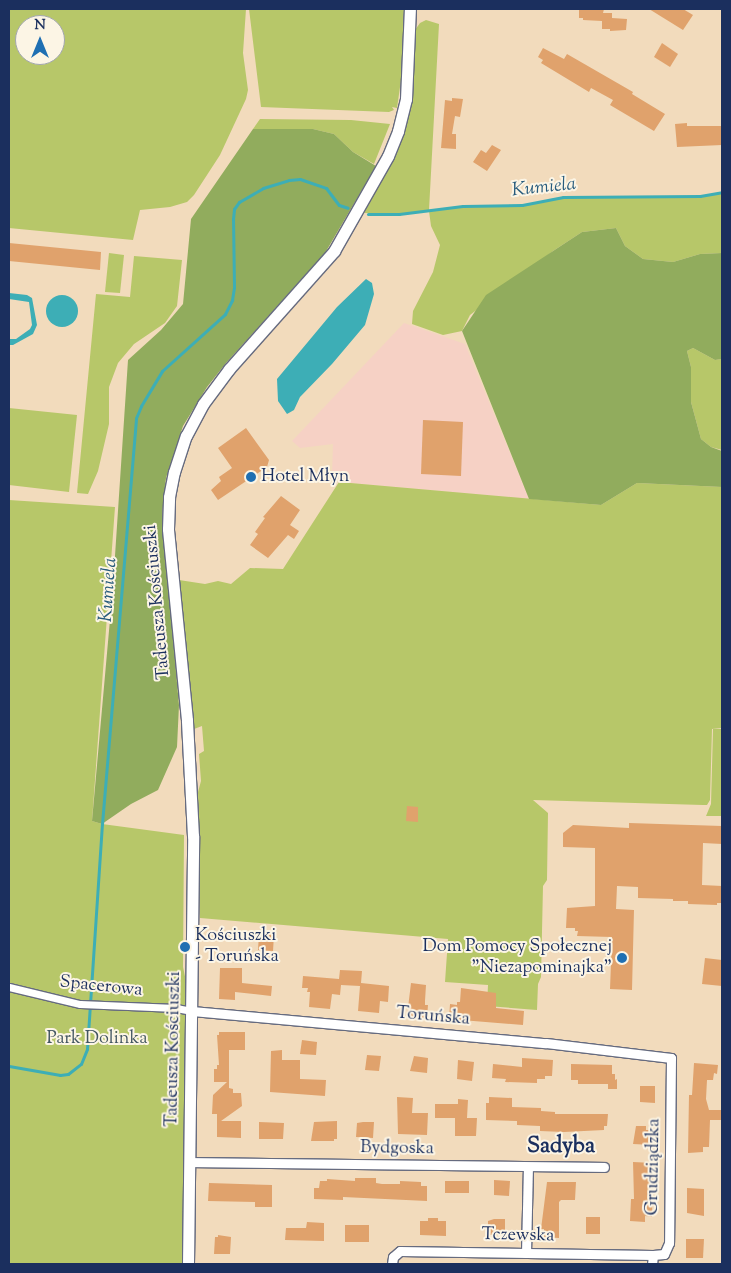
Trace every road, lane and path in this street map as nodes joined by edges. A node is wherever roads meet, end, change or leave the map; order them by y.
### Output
1 (410, 9) edge
2 (9, 987) edge
3 (192, 1012) junction
4 (671, 1058) joint
5 (190, 1162) junction
6 (528, 1167) junction
7 (604, 1167) dead end
8 (526, 1252) junction
9 (652, 1260) edge
10 (188, 1264) edge
11 (392, 1264) edge

1 - 3 street, Tadeusza Kościuszki
2 - 3 street, Spacerowa
3 - 4 street, Toruńska
3 - 5 street, Tadeusza Kościuszki
4 - 9 street, Grudziądzka
5 - 6 street, Bydgoska
5 - 10 street, Tadeusza Kościuszki
6 - 7 street, Bydgoska
6 - 8 street
8 - 9 street, Tczewska
8 - 11 street, Tczewska

